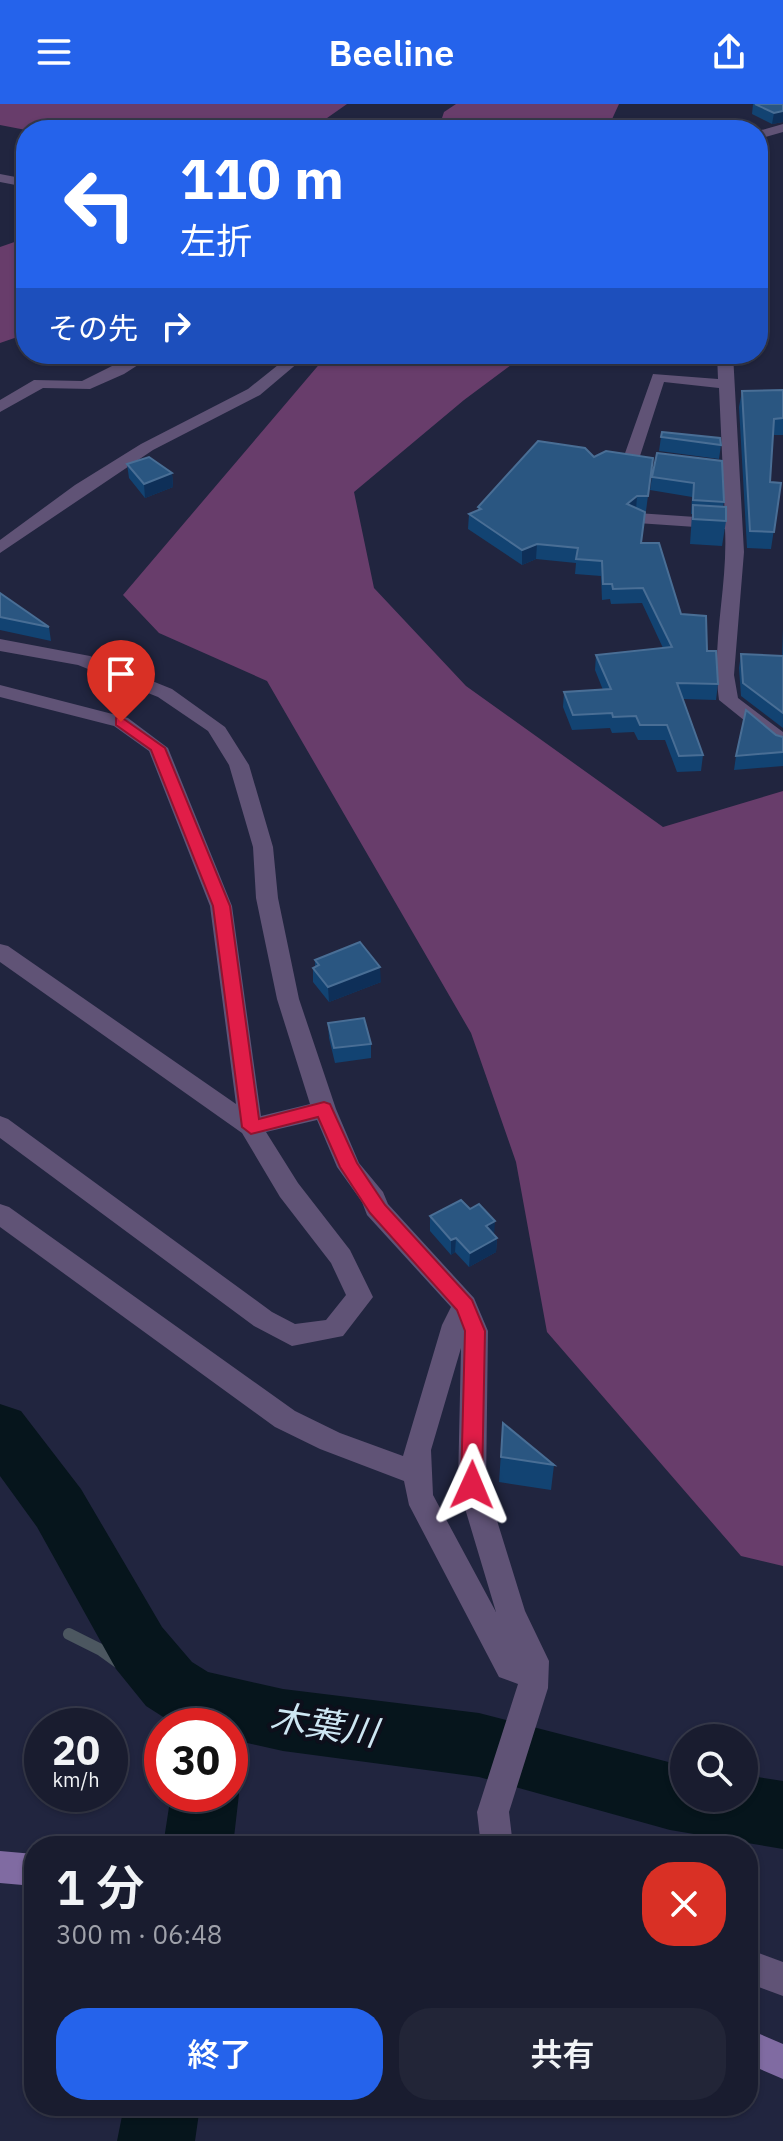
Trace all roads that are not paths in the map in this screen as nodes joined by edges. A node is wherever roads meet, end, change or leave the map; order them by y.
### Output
1 (131, 364) edge
2 (289, 364) edge
3 (725, 364) edge
4 (725, 384) junction
5 (0, 407) edge
6 (633, 456) edge
7 (637, 518) edge
8 (734, 525) junction
9 (0, 548) edge
10 (0, 645) edge
11 (0, 691) edge
12 (783, 742) edge
13 (0, 951) edge
14 (324, 1109) junction
15 (0, 1125) edge
16 (251, 1127) junction
17 (0, 1214) edge
18 (465, 1305) junction
19 (418, 1474) junction
20 (533, 1682) junction
21 (496, 1836) edge
22 (0, 1867) edge
23 (24, 1869) edge
24 (758, 1970) edge
25 (783, 1979) edge
26 (758, 2051) edge
27 (783, 2062) edge

1 - 5 street
2 - 9 street
3 - 4 street
4 - 6 street
4 - 8 street
7 - 8 street
8 - 12 street
10 - 14 street
11 - 16 street
13 - 16 street
14 - 16 street
14 - 18 street
15 - 16 street
17 - 19 street
18 - 19 street
18 - 20 street
19 - 20 street
20 - 21 street
22 - 23 main road
24 - 25 street
26 - 27 main road

